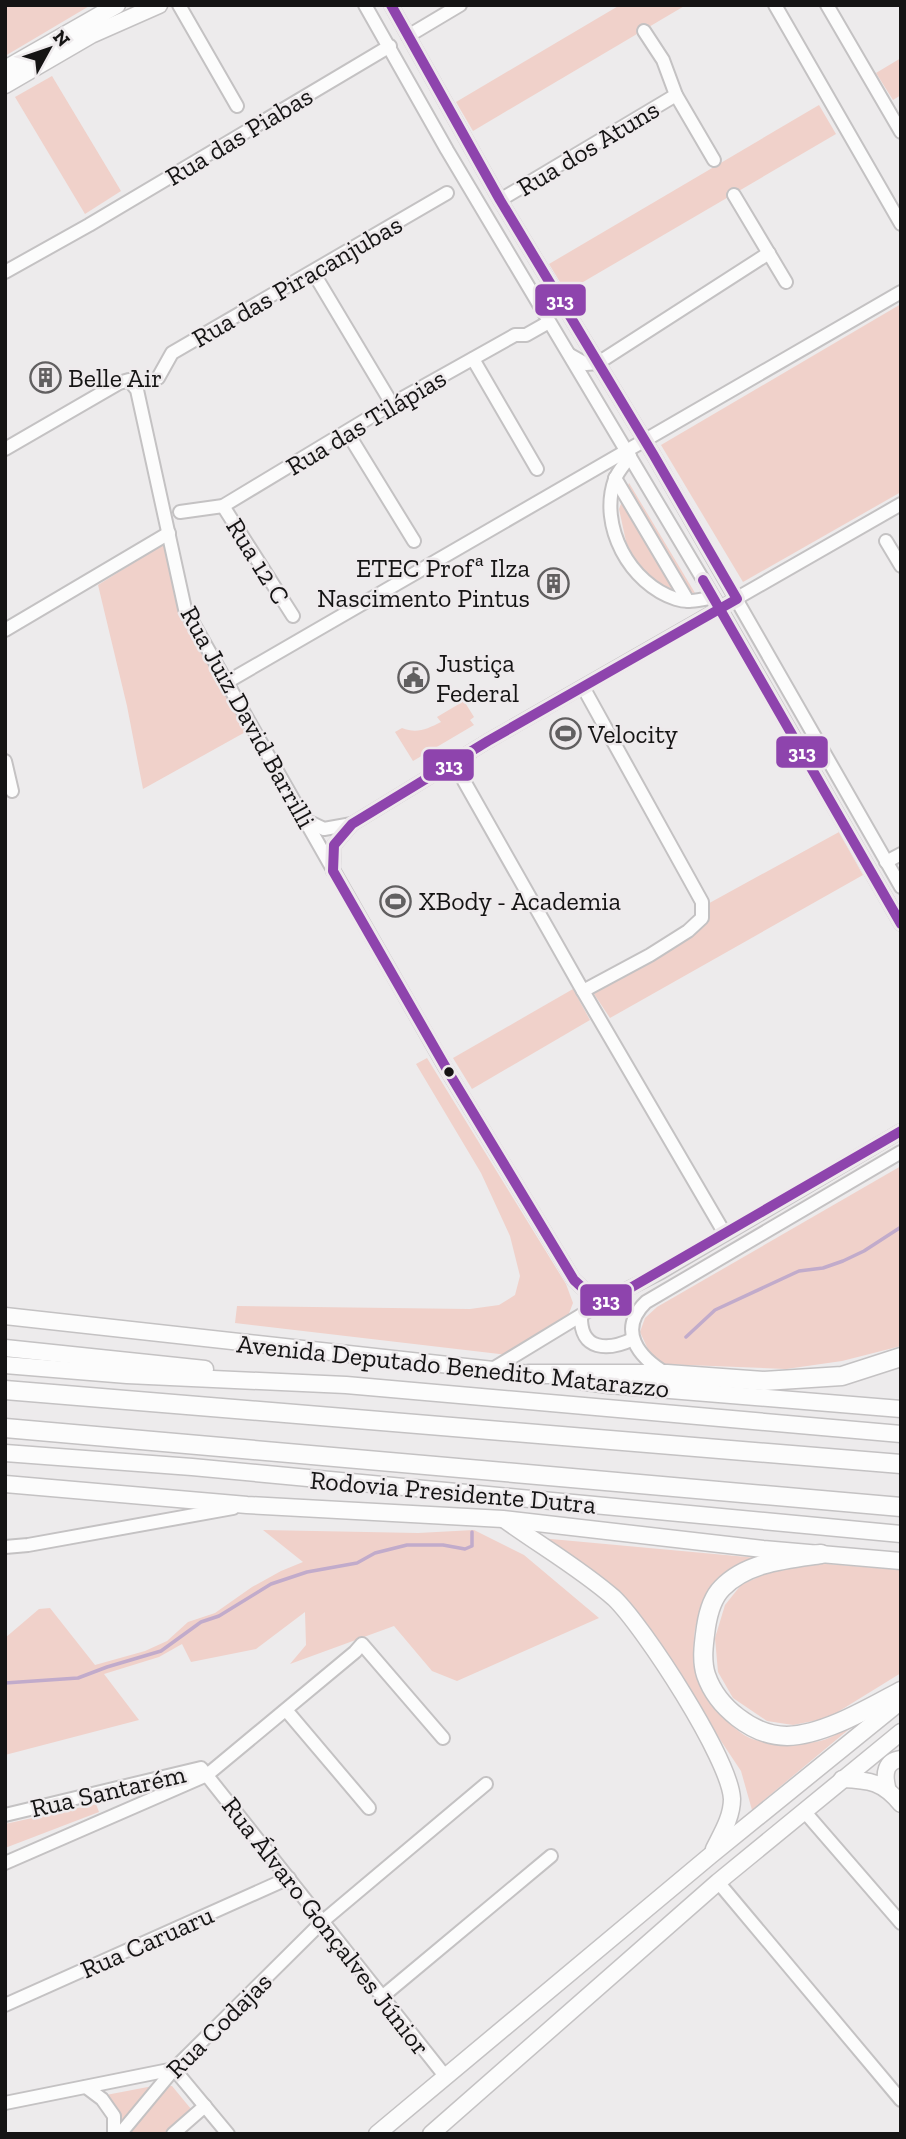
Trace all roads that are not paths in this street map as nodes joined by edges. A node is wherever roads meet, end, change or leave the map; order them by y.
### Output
1 (117, 5) edge
2 (159, 5) edge
3 (179, 5) edge
4 (365, 5) edge
5 (391, 5) edge
6 (460, 5) edge
7 (775, 5) edge
8 (827, 5) edge
9 (644, 31) dead end
10 (408, 36) junction
11 (390, 46) junction
12 (5, 69) edge
13 (5, 85) edge
14 (676, 95) junction
15 (237, 106) dead end
16 (901, 132) edge
17 (465, 139) junction
18 (447, 150) junction
19 (714, 160) dead end
20 (447, 193) dead end
21 (734, 195) dead end
22 (500, 200) junction
23 (901, 224) edge
24 (769, 253) junction
25 (5, 272) edge
26 (313, 272) junction
27 (786, 282) dead end
28 (901, 292) edge
29 (549, 322) junction
30 (569, 354) junction
31 (473, 359) junction
32 (598, 363) junction
33 (158, 378) dead end
34 (392, 404) junction
35 (347, 432) junction
36 (644, 441) junction
37 (5, 449) edge
38 (628, 454) junction
39 (537, 469) dead end
40 (615, 478) junction
41 (901, 504) edge
42 (223, 506) junction
43 (180, 512) dead end
44 (169, 533) junction
45 (414, 541) dead end
46 (886, 541) dead end
47 (901, 566) edge
48 (737, 599) junction
49 (688, 601) junction
50 (716, 603) junction
51 (293, 616) dead end
52 (5, 629) edge
53 (227, 682) junction
54 (583, 687) junction
55 (470, 752) junction
56 (5, 761) edge
57 (12, 791) dead end
58 (303, 820) junction
59 (352, 824) junction
60 (846, 829) junction
61 (866, 829) junction
62 (901, 854) edge
63 (886, 862) junction
64 (333, 871) junction
65 (901, 887) edge
66 (901, 924) edge
67 (583, 991) junction
68 (901, 1131) edge
69 (901, 1152) edge
70 (725, 1234) junction
71 (606, 1300) junction
72 (5, 1316) edge
73 (581, 1316) junction
74 (633, 1339) junction
75 (5, 1348) edge
76 (901, 1357) edge
77 (5, 1365) edge
78 (491, 1370) junction
79 (528, 1374) junction
80 (667, 1374) junction
81 (346, 1385) junction
82 (5, 1390) edge
83 (901, 1409) edge
84 (5, 1428) edge
85 (901, 1434) edge
86 (5, 1453) edge
87 (59, 1457) junction
88 (5, 1459) edge
89 (901, 1464) edge
90 (5, 1484) edge
91 (247, 1505) junction
92 (901, 1507) edge
93 (503, 1519) junction
94 (901, 1534) edge
95 (5, 1547) edge
96 (821, 1554) junction
97 (901, 1561) edge
98 (901, 1691) edge
99 (901, 1702) edge
100 (286, 1710) junction
101 (901, 1732) edge
102 (443, 1738) dead end
103 (901, 1759) edge
104 (207, 1776) junction
105 (842, 1779) junction
106 (486, 1784) dead end
107 (887, 1787) junction
108 (901, 1804) edge
109 (369, 1808) dead end
110 (804, 1811) junction
111 (5, 1815) edge
112 (710, 1855) junction
113 (551, 1856) dead end
114 (5, 1863) edge
115 (289, 1878) junction
116 (718, 1882) junction
117 (323, 1921) junction
118 (901, 1923) edge
119 (383, 1996) junction
120 (5, 2006) edge
121 (174, 2069) junction
122 (445, 2076) junction
123 (86, 2087) junction
124 (901, 2100) edge
125 (5, 2103) edge
126 (205, 2106) junction
127 (114, 2134) edge
128 (120, 2134) edge
129 (173, 2134) edge
130 (228, 2134) edge
131 (377, 2134) edge
132 (431, 2134) edge

1 - 12 main road
2 - 13 main road
3 - 15 street
4 - 11 street
5 - 10 street
6 - 10 street
7 - 23 street
8 - 16 street
9 - 14 street
10 - 17 street
11 - 18 street
11 - 25 street, Rua das Piabas
14 - 19 street
14 - 22 street, Rua dos Atuns
17 - 18 street
17 - 22 street
18 - 29 street
20 - 26 street, Rua das Piracanjubas
21 - 24 street
22 - 32 street
24 - 27 street
24 - 32 street
26 - 33 street, Rua das Piracanjubas
26 - 34 street
28 - 36 street
29 - 30 street
29 - 31 street, Rua das Tilápias
30 - 32 street
30 - 38 street
31 - 34 street, Rua das Tilápias
31 - 39 street
32 - 36 street
34 - 35 street, Rua das Tilápias
35 - 42 street, Rua das Tilápias
35 - 45 street
36 - 38 street
36 - 48 street
37 - 44 street, Rua Juiz David Barrilli
38 - 40 street
38 - 50 street
38 - 53 street
40 - 49 street
40 - 49 street
41 - 48 street
42 - 43 street, Rua das Tilápias
42 - 51 street, Rua 12 C
44 - 52 street
44 - 53 street, Rua Juiz David Barrilli
46 - 47 street
48 - 50 street
48 - 61 street
49 - 50 street
50 - 54 street
50 - 60 street
53 - 58 street, Rua Juiz David Barrilli
54 - 55 street
54 - 67 street
55 - 59 street
55 - 67 street
56 - 57 street
58 - 59 street
58 - 64 street, Rua Juiz David Barrilli
59 - 64 street
60 - 61 street
60 - 66 street
61 - 63 street
62 - 63 street
63 - 65 street
64 - 71 street, Rua Juiz David Barrilli
67 - 70 street
68 - 70 street
69 - 74 street
70 - 71 street
71 - 73 street
72 - 78 main road, Avenida Deputado Benedito Matarazzo
73 - 74 street
73 - 78 street
74 - 80 street
75 - 81 main road
76 - 80 highway
77 - 81 main road
78 - 79 main road, Avenida Deputado Benedito Matarazzo
79 - 80 highway
79 - 83 main road, Avenida Deputado Benedito Matarazzo
81 - 85 main road
82 - 89 highway
84 - 92 highway, Rodovia Presidente Dutra
86 - 87 main road, Rodovia Presidente Dutra
87 - 88 main road
87 - 94 main road, Rodovia Presidente Dutra
90 - 91 main road
91 - 93 main road
91 - 95 street
93 - 96 main road
93 - 112 main road
96 - 97 main road
96 - 98 highway
99 - 112 main road
100 - 102 street
100 - 104 street
100 - 109 street
101 - 105 main road
103 - 107 main road
104 - 111 street, Rua Santarém
104 - 114 street
104 - 115 street, Rua Álvaro Gonçalves Júnior
105 - 107 main road
105 - 110 main road
106 - 117 street, Rua Codajas
107 - 108 main road
110 - 116 main road
110 - 118 street
112 - 122 main road
113 - 119 street
115 - 117 street, Rua Álvaro Gonçalves Júnior
115 - 120 street, Rua Caruaru
116 - 124 street
116 - 132 main road
117 - 119 street, Rua Álvaro Gonçalves Júnior
117 - 121 street, Rua Codajas
119 - 122 street, Rua Álvaro Gonçalves Júnior
121 - 123 street
121 - 126 street
121 - 128 street, Rua Codajas
122 - 131 main road
123 - 125 street
123 - 127 street
126 - 129 street
126 - 130 street

